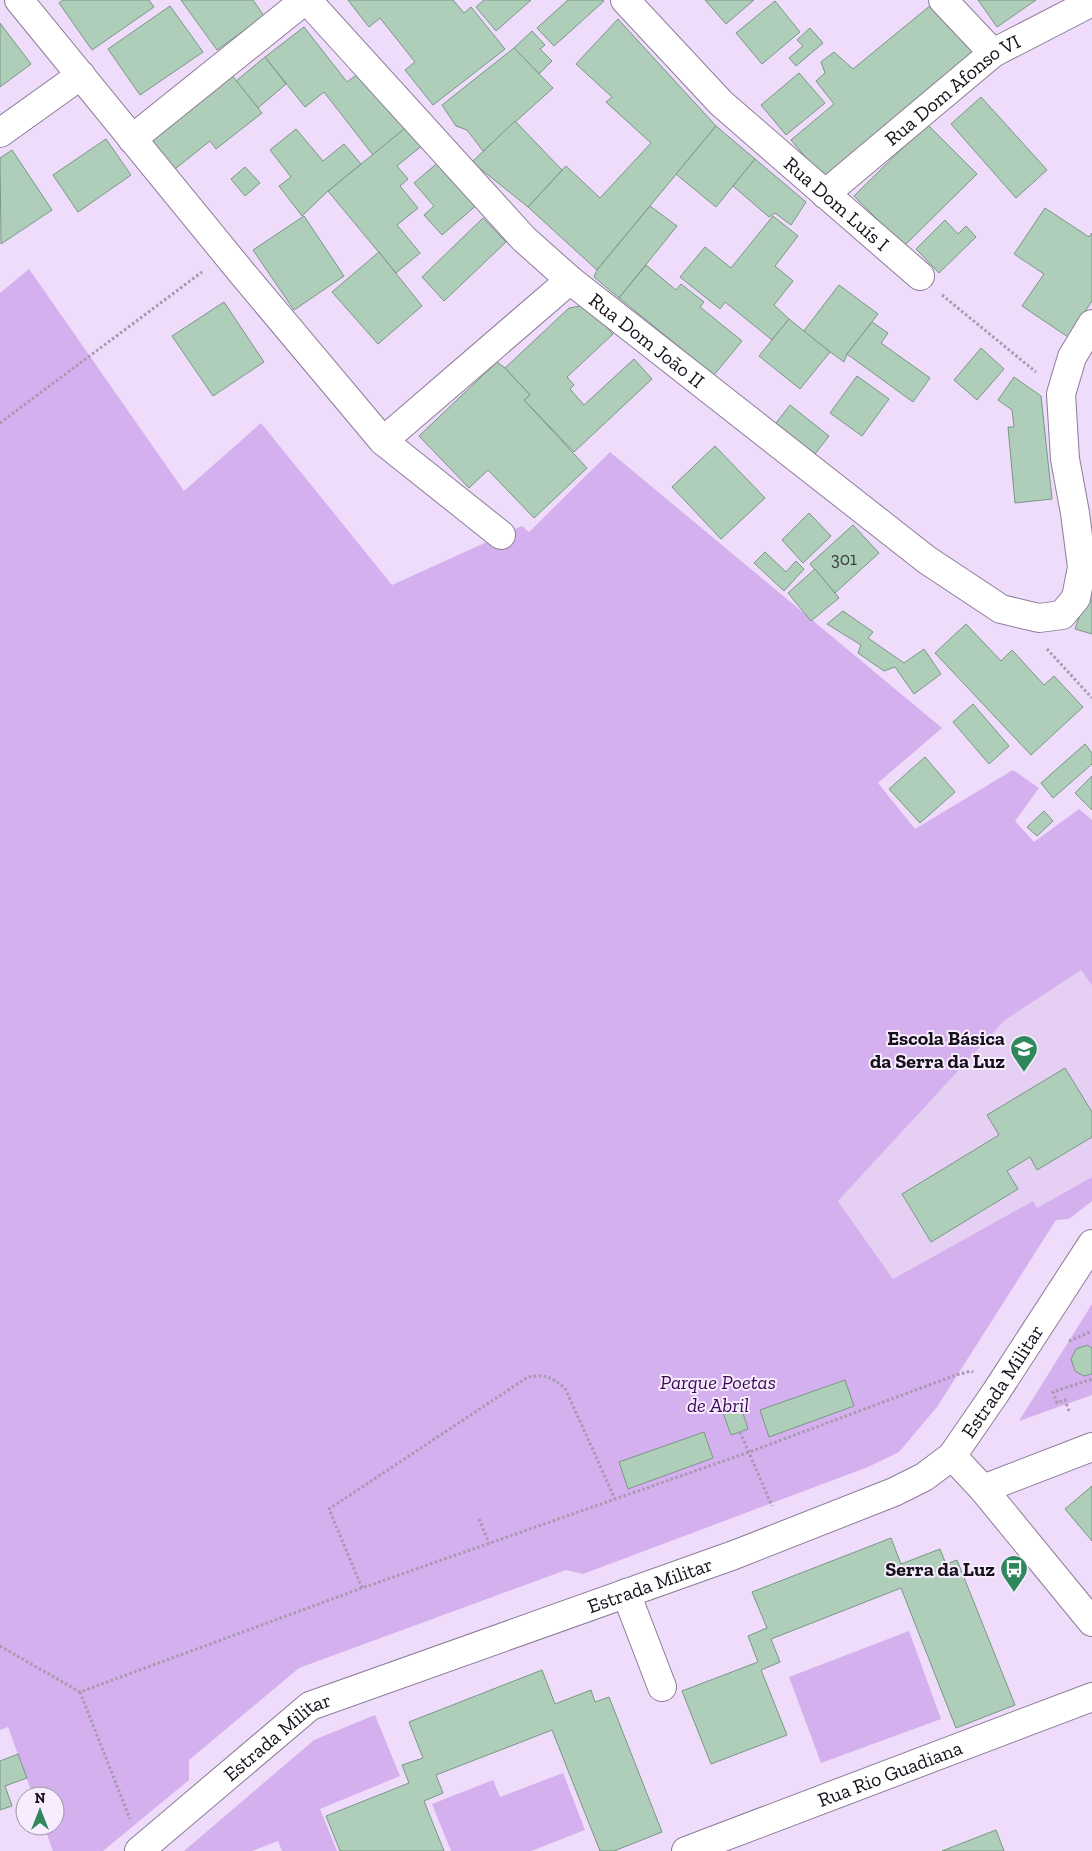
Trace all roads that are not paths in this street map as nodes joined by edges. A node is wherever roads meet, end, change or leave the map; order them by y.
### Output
1 (19, 0) edge
2 (306, 0) edge
3 (625, 0) edge
4 (943, 0) edge
5 (1092, 2) edge
6 (993, 53) junction
7 (81, 75) junction
8 (0, 133) edge
9 (132, 138) junction
10 (825, 194) junction
11 (920, 276) road end
12 (570, 280) junction
13 (1092, 324) edge
14 (384, 441) junction
15 (501, 535) dead end
16 (1092, 1244) edge
17 (1092, 1447) edge
18 (952, 1456) junction
19 (983, 1489) junction
20 (626, 1593) junction
21 (1092, 1622) edge
22 (662, 1687) dead end
23 (1092, 1697) edge
24 (140, 1850) edge
25 (686, 1851) edge

1 - 7 street
2 - 9 street
2 - 12 street, Rua Dom João II
3 - 10 street, Rua Dom Luís I
4 - 6 street
5 - 6 street, Rua Dom Afonso VI
6 - 10 street, Rua Dom Afonso VI
7 - 8 street
7 - 9 street
9 - 14 street
10 - 11 street, Rua Dom Luís I
12 - 13 street, Rua Dom João II
12 - 14 street
14 - 15 street
16 - 18 street, Estrada Militar
17 - 19 street
18 - 19 street
18 - 20 street, Estrada Militar
19 - 21 street
20 - 22 street
20 - 24 street, Estrada Militar
23 - 25 street, Rua Rio Guadiana

